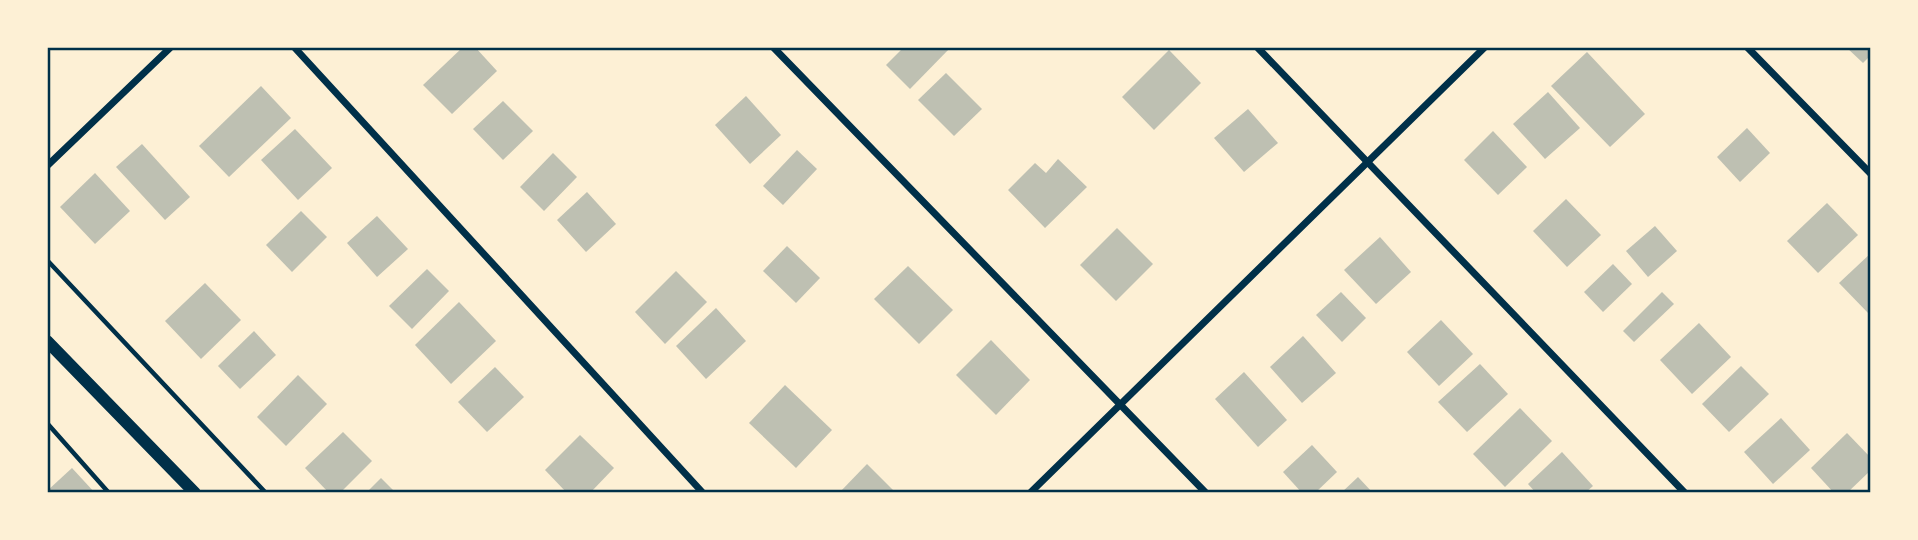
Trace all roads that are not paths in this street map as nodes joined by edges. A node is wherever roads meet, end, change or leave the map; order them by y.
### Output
1 (171, 47) edge
2 (294, 47) edge
3 (773, 47) edge
4 (1257, 47) edge
5 (1485, 47) edge
6 (1747, 47) edge
7 (1367, 163) junction
8 (47, 166) edge
9 (1871, 174) edge
10 (47, 341) edge
11 (1121, 404) junction
12 (195, 493) edge
13 (703, 493) edge
14 (1030, 493) edge
15 (1206, 493) edge
16 (1685, 493) edge

1 - 8 street
2 - 13 street
3 - 11 street
4 - 7 street
5 - 7 street
6 - 9 street
7 - 11 street
7 - 16 street
10 - 12 street
11 - 14 street
11 - 15 street

